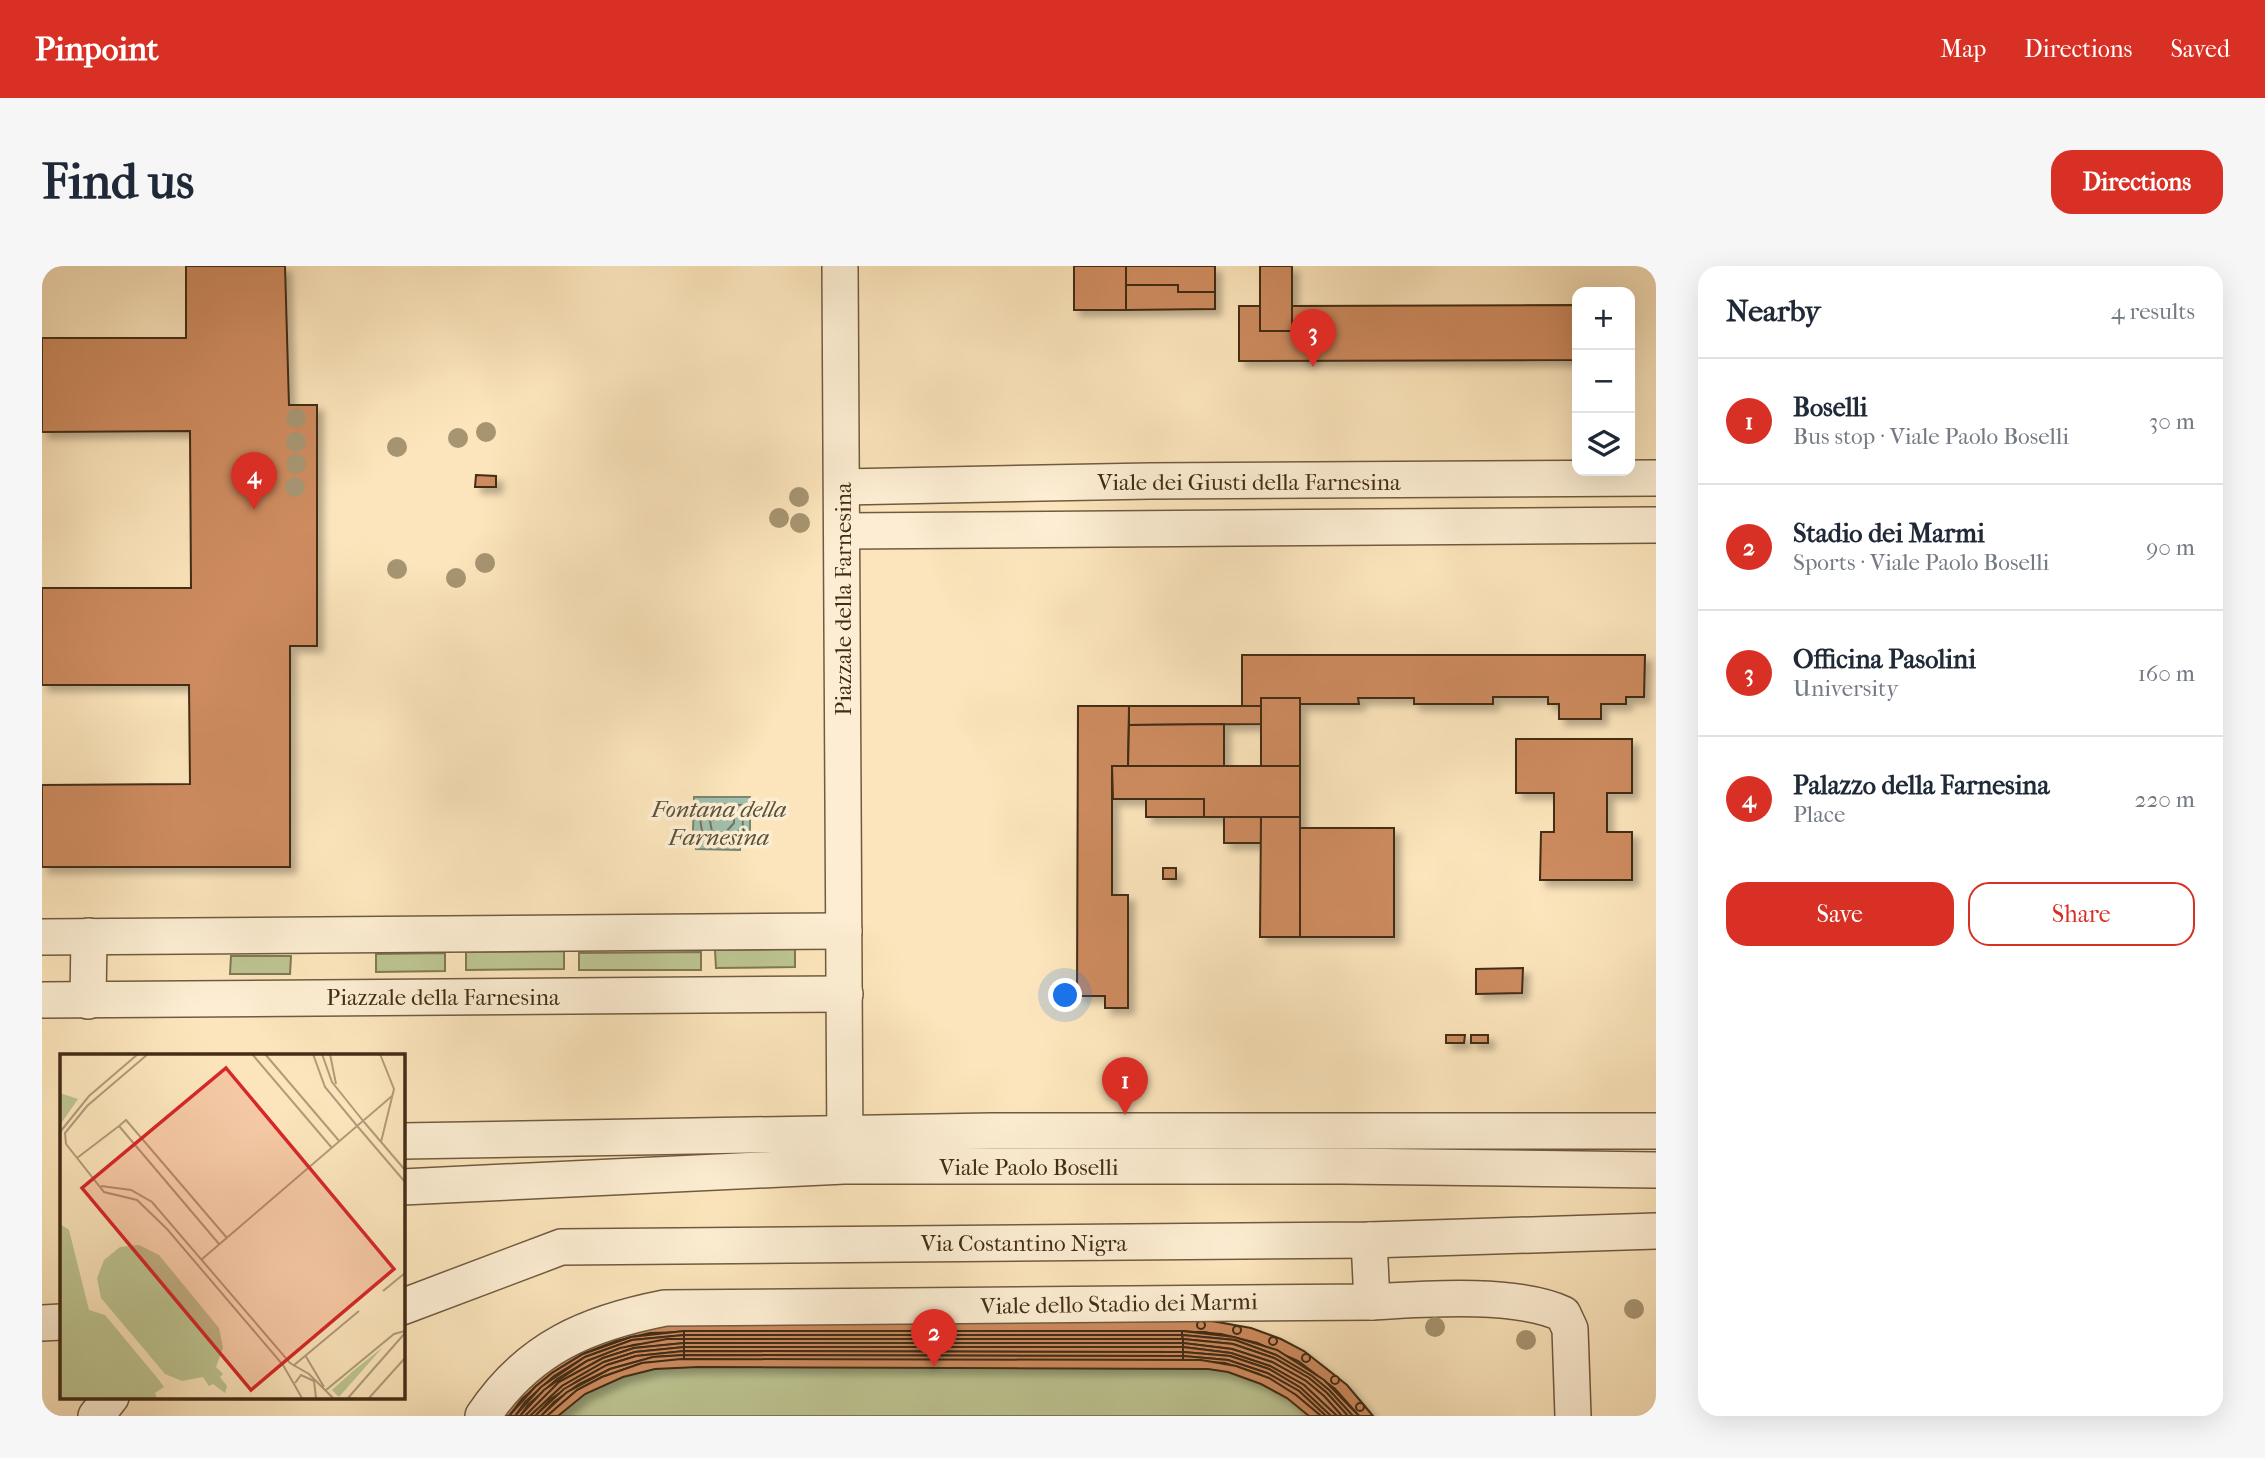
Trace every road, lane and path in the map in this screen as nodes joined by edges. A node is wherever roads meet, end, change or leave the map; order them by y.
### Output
1 (841, 266) edge
2 (1656, 478) edge
3 (1150, 481) junction
4 (1412, 481) junction
5 (842, 487) junction
6 (1656, 525) edge
7 (1413, 526) junction
8 (1150, 528) junction
9 (843, 531) junction
10 (844, 931) junction
11 (89, 936) junction
12 (42, 937) edge
13 (845, 994) junction
14 (42, 1000) edge
15 (88, 1000) junction
16 (991, 1131) junction
17 (1656, 1131) edge
18 (404, 1141) edge
19 (845, 1150) junction
20 (992, 1168) junction
21 (1656, 1170) edge
22 (404, 1187) edge
23 (1656, 1231) edge
24 (1369, 1240) junction
25 (1372, 1302) junction
26 (404, 1306) edge
27 (42, 1322) edge
28 (60, 1322) edge
29 (110, 1398) edge
30 (96, 1416) edge
31 (483, 1416) edge
32 (1573, 1416) edge

1 - 5 street, Piazzale della Farnesina
2 - 4 street, Viale dei Giusti della Farnesina
3 - 4 street, Viale dei Giusti della Farnesina
3 - 5 street, Viale dei Giusti della Farnesina
3 - 8 street
4 - 7 street
5 - 9 street, Piazzale della Farnesina
6 - 7 street, Viale dei Giusti della Farnesina
7 - 8 street, Viale dei Giusti della Farnesina
8 - 9 street, Viale dei Giusti della Farnesina
9 - 10 street, Piazzale della Farnesina
10 - 11 street
10 - 13 street, Piazzale della Farnesina
11 - 12 street
11 - 15 street
13 - 15 street, Piazzale della Farnesina
13 - 19 street, Piazzale della Farnesina
14 - 15 street, Piazzale della Farnesina
16 - 17 street, Viale Paolo Boselli
16 - 19 street, Viale Paolo Boselli
16 - 20 street
18 - 19 street, Viale Paolo Boselli
19 - 20 street, Viale Paolo Boselli
19 - 22 street, Viale Paolo Boselli
20 - 21 street, Viale Paolo Boselli
23 - 24 street, Via Costantino Nigra
24 - 25 street
24 - 26 street, Via Costantino Nigra
25 - 31 street, Viale dello Stadio dei Marmi
25 - 32 street, Viale dello Stadio dei Marmi
27 - 28 street
29 - 30 street

